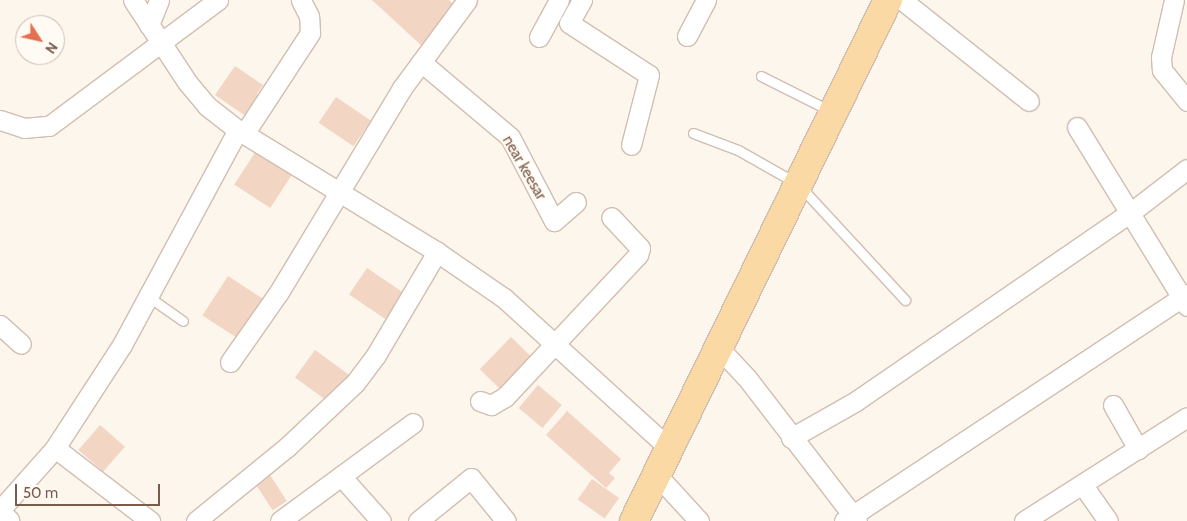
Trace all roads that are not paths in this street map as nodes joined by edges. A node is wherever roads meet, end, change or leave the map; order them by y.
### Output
1 (133, 0) edge
2 (159, 0) edge
3 (218, 0) edge
4 (301, 0) edge
5 (467, 0) edge
6 (558, 0) edge
7 (582, 0) edge
8 (706, 0) edge
9 (888, 0) edge
10 (902, 0) edge
11 (1174, 0) edge
12 (149, 25) junction
13 (687, 36) dead end
14 (539, 37) dead end
15 (162, 43) junction
16 (421, 62) junction
17 (761, 76) dead end
18 (1029, 101) dead end
19 (1187, 101) edge
20 (833, 112) junction
21 (0, 120) edge
22 (1077, 127) dead end
23 (241, 132) junction
24 (693, 133) dead end
25 (631, 145) dead end
26 (1187, 169) edge
27 (798, 184) junction
28 (338, 192) junction
29 (576, 202) dead end
30 (1130, 213) junction
31 (612, 217) dead end
32 (437, 252) junction
33 (146, 295) junction
34 (1185, 299) edge
35 (905, 300) dead end
36 (183, 321) dead end
37 (0, 325) edge
38 (554, 343) junction
39 (21, 344) dead end
40 (718, 347) junction
41 (230, 362) dead end
42 (480, 401) dead end
43 (1113, 404) dead end
44 (1187, 417) edge
45 (413, 423) dead end
46 (791, 438) junction
47 (55, 448) junction
48 (669, 448) junction
49 (1138, 449) junction
50 (656, 474) junction
51 (341, 476) junction
52 (1082, 484) junction
53 (0, 512) edge
54 (852, 519) edge
55 (8, 521) edge
56 (150, 521) edge
57 (196, 521) edge
58 (280, 521) edge
59 (381, 521) edge
60 (418, 521) edge
61 (506, 521) edge
62 (634, 521) edge
63 (700, 521) edge
64 (1024, 521) edge
65 (1108, 521) edge

1 - 12 street
2 - 12 street
3 - 15 street
4 - 23 street
5 - 16 street
6 - 14 street
7 - 25 street
8 - 13 street
9 - 20 main road
10 - 18 street
11 - 19 street
12 - 15 street
15 - 21 street
15 - 23 street
16 - 28 street
16 - 29 street, near keesar
17 - 20 lane
20 - 27 main road
22 - 30 street
23 - 28 street
23 - 33 street
24 - 27 lane
26 - 30 street
27 - 35 lane
27 - 40 main road
28 - 32 street
28 - 41 street
30 - 34 street
30 - 46 street
31 - 38 street
32 - 38 street
32 - 57 street
33 - 36 lane
33 - 47 street
34 - 54 street
37 - 39 street
38 - 42 street
38 - 48 street
40 - 46 street
40 - 48 main road
43 - 49 street
44 - 49 street
45 - 51 street
46 - 54 street
47 - 53 street
47 - 56 street
48 - 50 main road
49 - 52 street
50 - 62 main road
50 - 63 street
51 - 58 street
51 - 59 street
52 - 64 street
52 - 65 street
53 - 55 street
60 - 61 street

